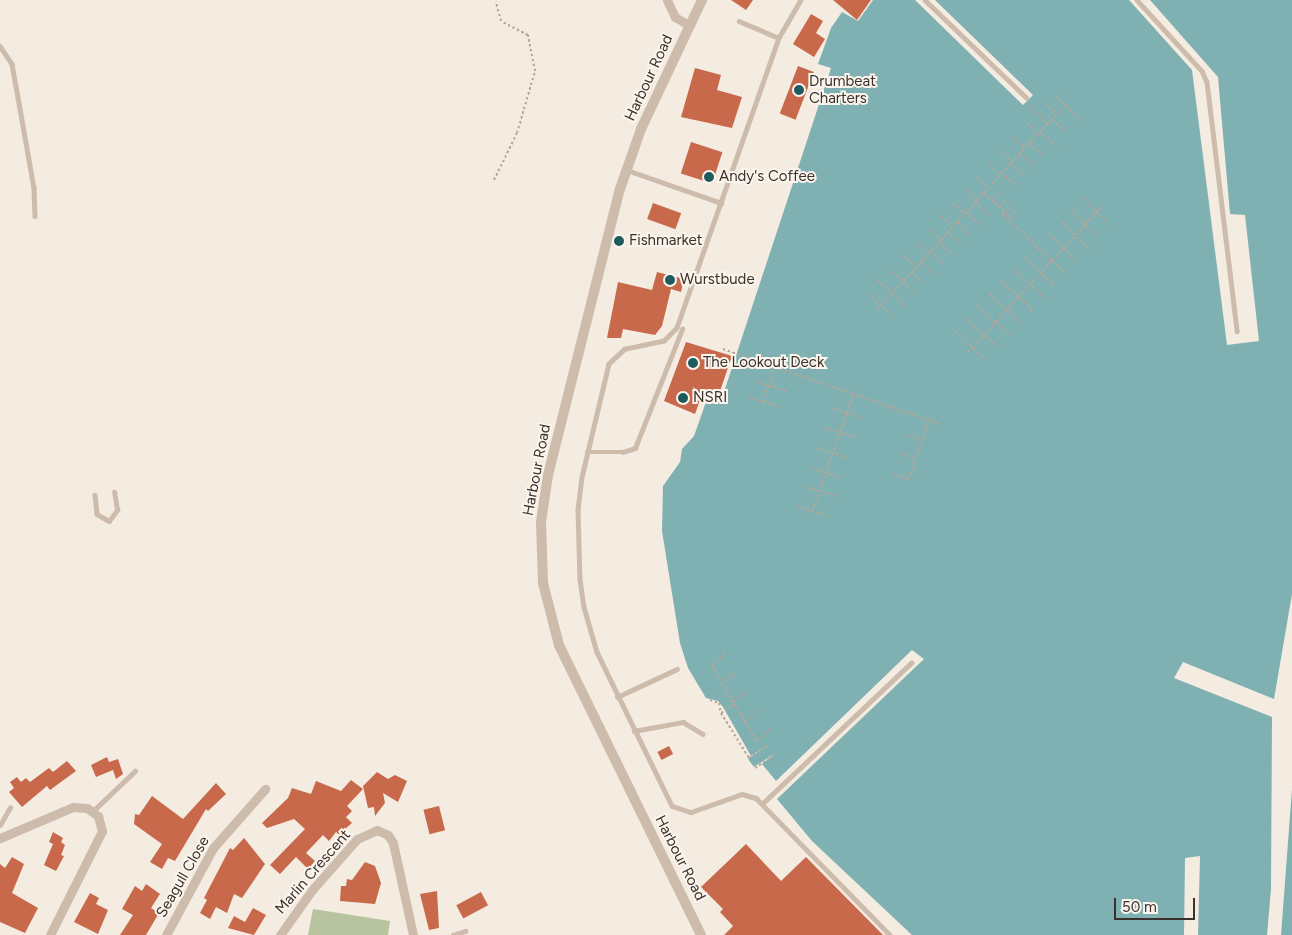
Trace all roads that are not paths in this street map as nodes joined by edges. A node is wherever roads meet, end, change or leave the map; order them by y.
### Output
1 (667, 0) edge
2 (702, 0) edge
3 (800, 0) edge
4 (925, 0) edge
5 (1137, 0) edge
6 (739, 21) dead end
7 (690, 26) junction
8 (779, 38) junction
9 (0, 46) edge
10 (1027, 98) dead end
11 (627, 170) junction
12 (721, 203) junction
13 (34, 216) dead end
14 (682, 330) dead end
15 (1237, 331) dead end
16 (587, 452) junction
17 (114, 492) dead end
18 (95, 495) dead end
19 (911, 663) dead end
20 (677, 668) dead end
21 (617, 697) junction
22 (634, 730) junction
23 (702, 734) dead end
24 (135, 771) dead end
25 (265, 789) dead end
26 (763, 803) junction
27 (10, 808) dead end
28 (93, 811) junction
29 (0, 825) edge
30 (0, 838) edge
31 (465, 931) dead end
32 (50, 935) edge
33 (166, 935) edge
34 (280, 935) edge
35 (412, 935) edge
36 (454, 935) edge
37 (701, 935) edge
38 (890, 935) edge

1 - 7 street
2 - 7 street, Harbour Road
3 - 8 lane
4 - 10 lane
5 - 15 lane
6 - 8 lane
7 - 11 street, Harbour Road
8 - 12 lane
9 - 13 lane
11 - 12 lane
11 - 37 street, Harbour Road
12 - 16 lane
14 - 16 lane
16 - 21 lane
17 - 18 lane
19 - 26 lane
20 - 21 lane
21 - 22 lane
22 - 23 lane
22 - 26 lane
24 - 28 lane
25 - 33 street, Seagull Close
26 - 38 lane
27 - 29 lane
28 - 30 street
28 - 32 street
31 - 36 lane
34 - 35 street, Marlin Crescent

